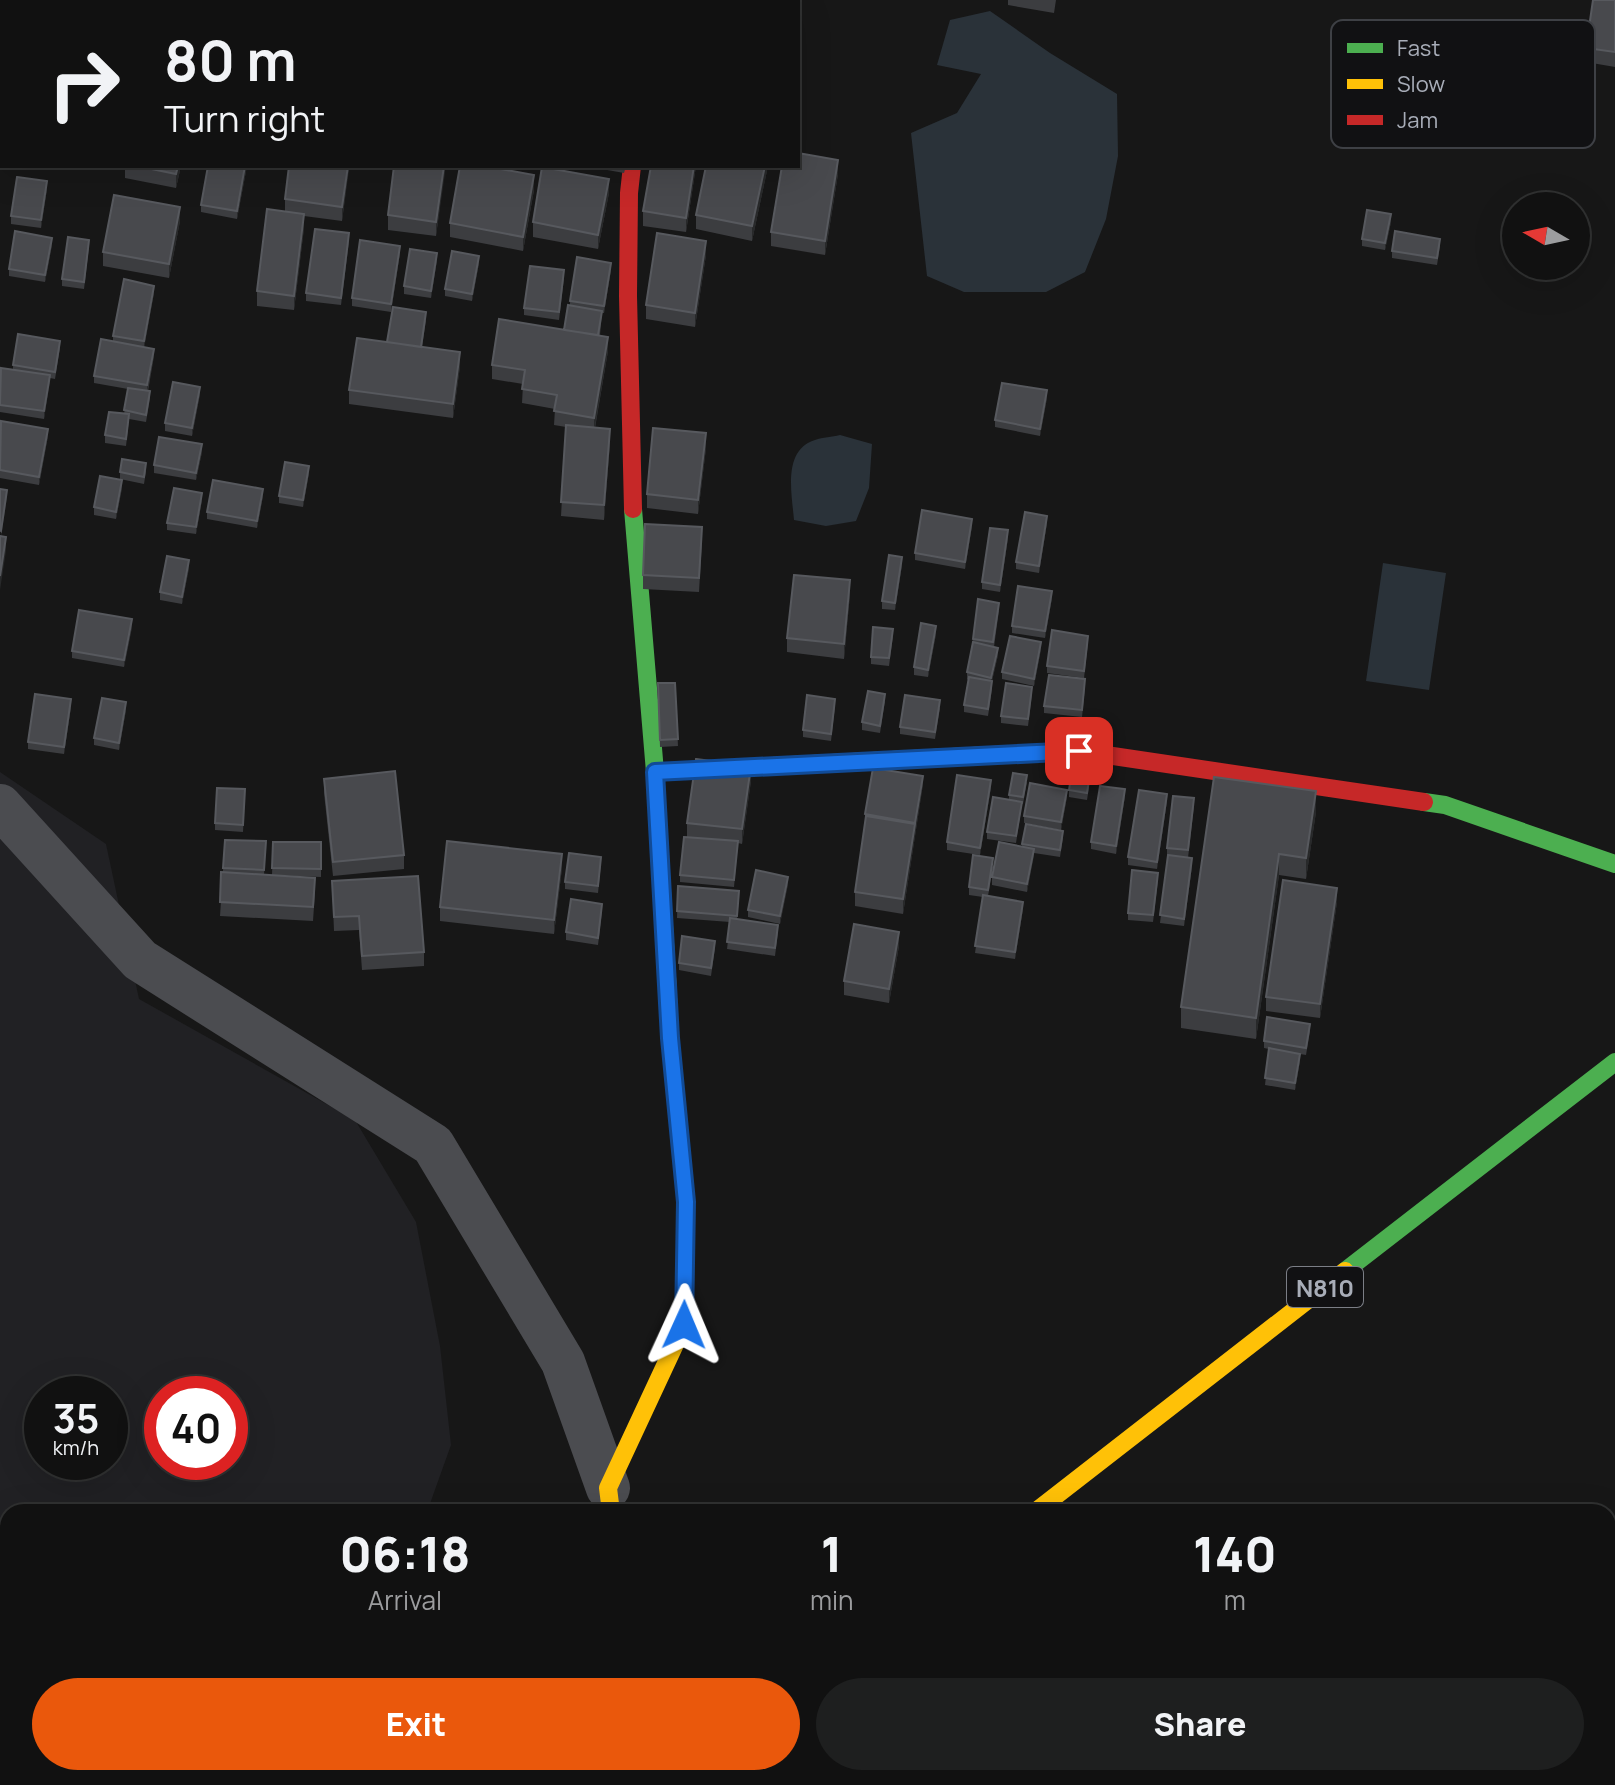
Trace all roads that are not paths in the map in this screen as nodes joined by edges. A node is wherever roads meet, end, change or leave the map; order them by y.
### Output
1 (632, 168) edge
2 (655, 772) junction
3 (0, 806) edge
4 (1615, 864) edge
5 (1615, 1062) edge
6 (610, 1500) edge
7 (1045, 1504) edge

1 - 2 main road
2 - 4 main road
2 - 6 main road
3 - 6 street
5 - 7 main road, N810

